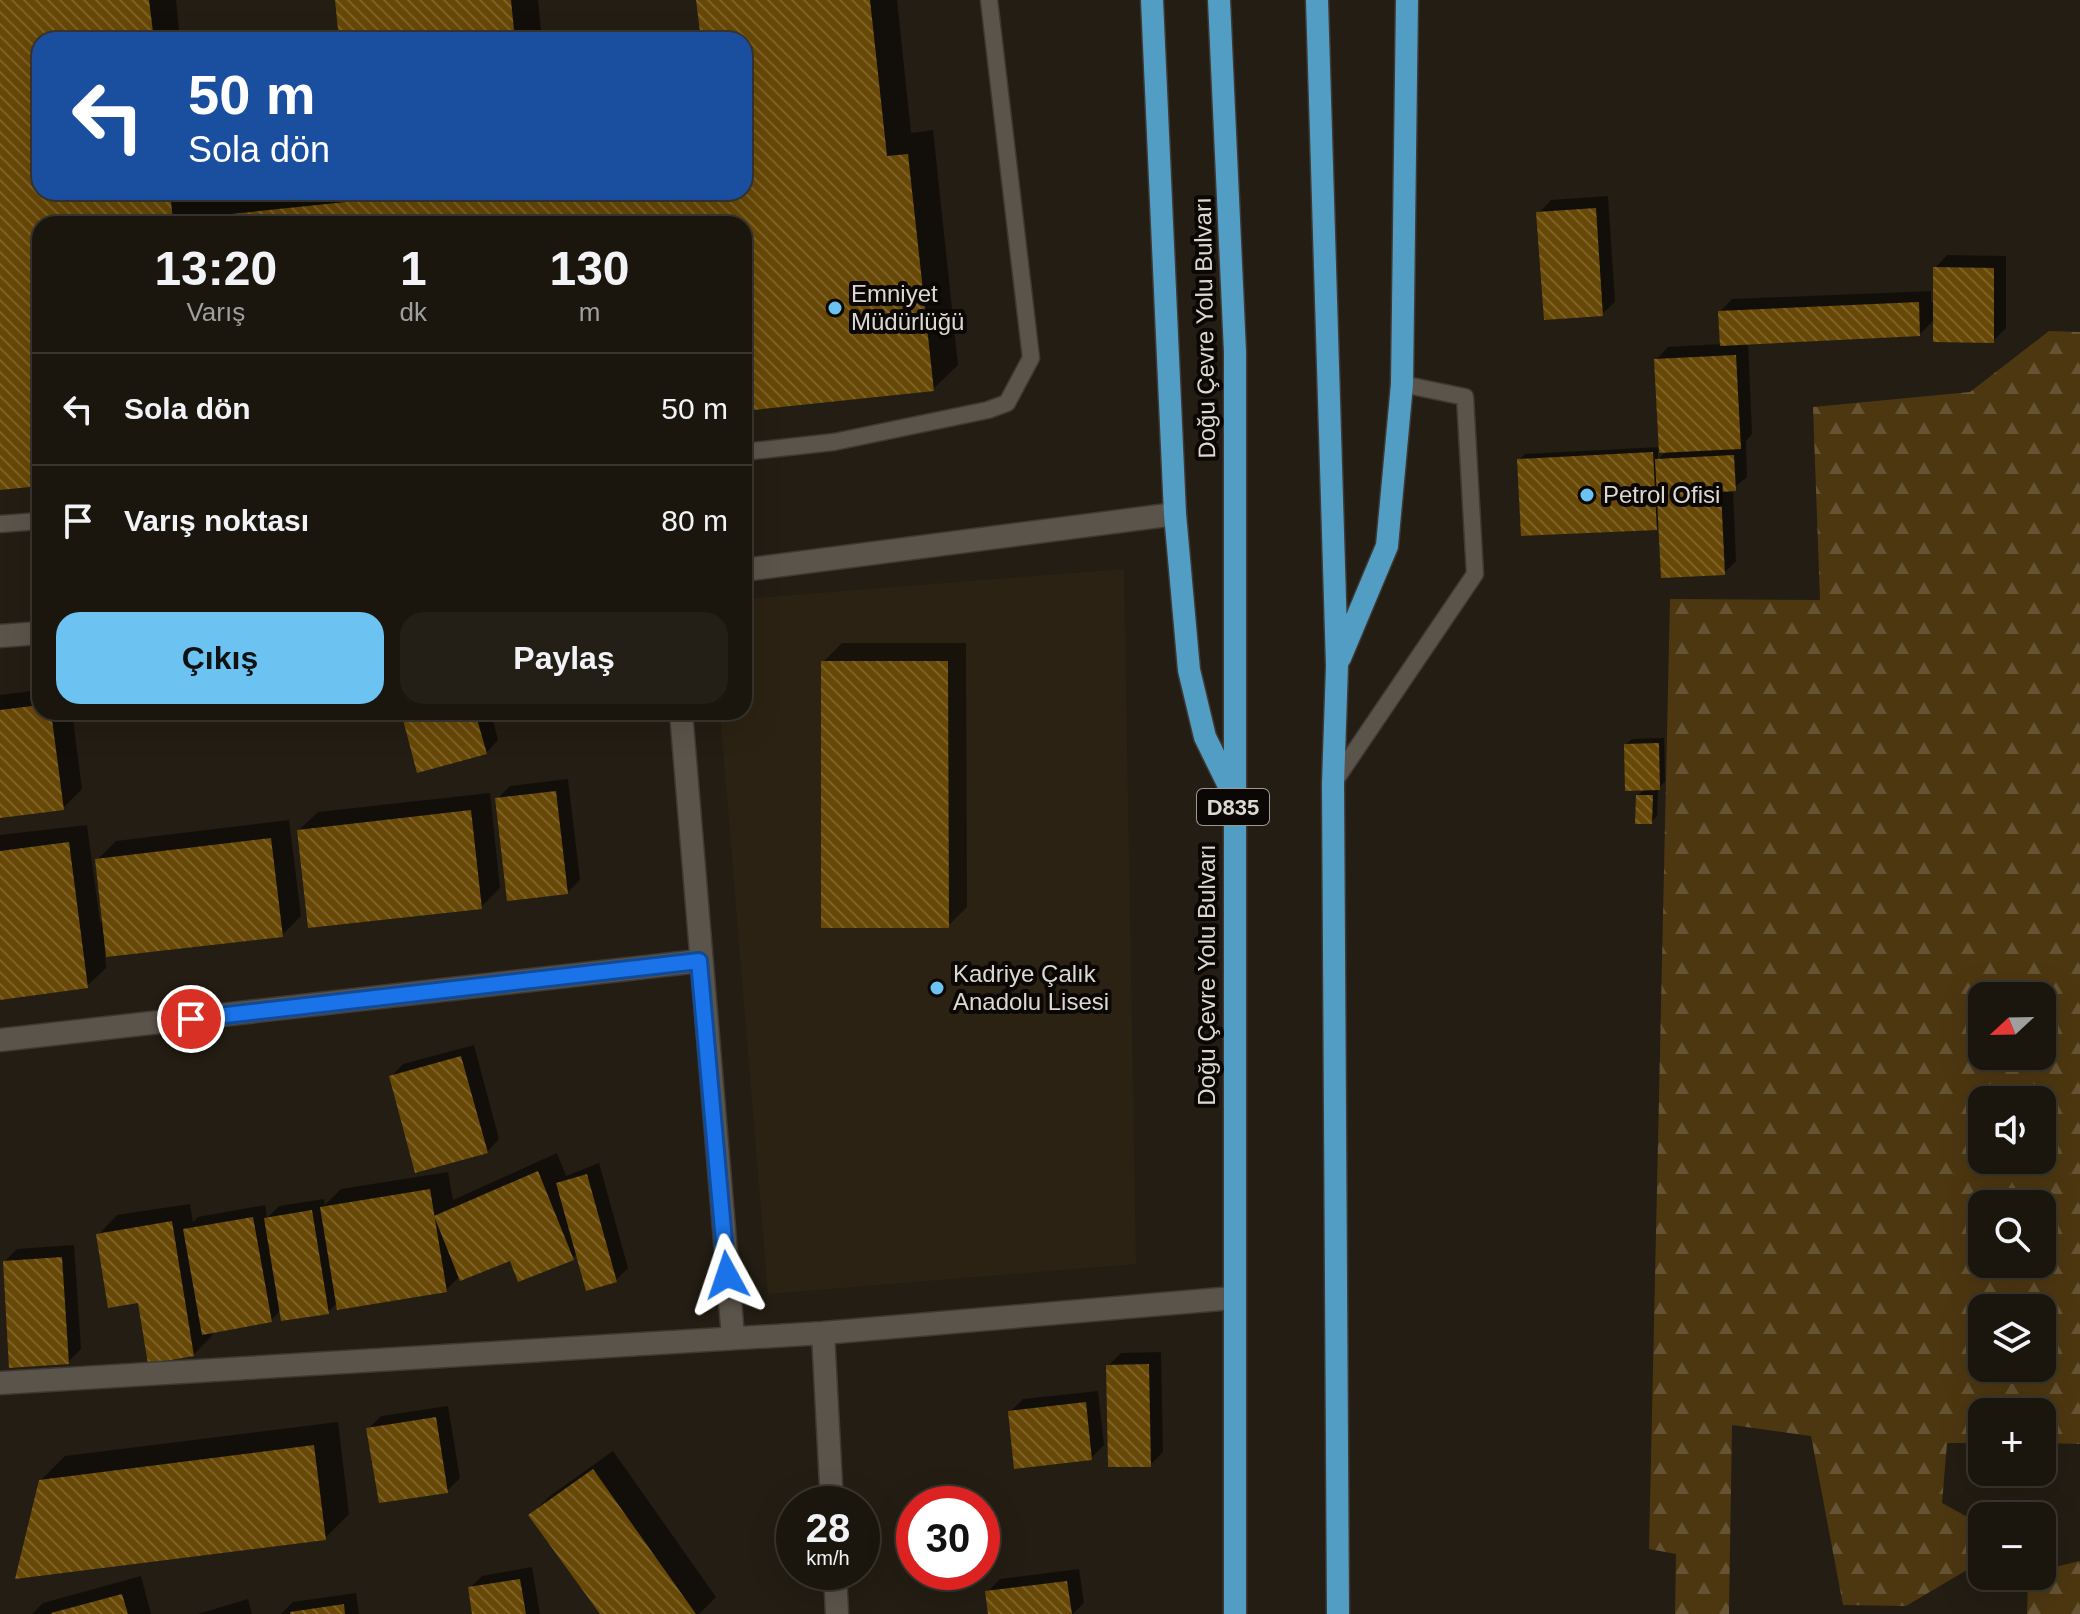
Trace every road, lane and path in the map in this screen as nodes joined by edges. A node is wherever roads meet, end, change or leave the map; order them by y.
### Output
1 (989, 0) edge
2 (1152, 0) edge
3 (1219, 0) edge
4 (1317, 0) edge
5 (1407, 0) edge
6 (1402, 384) junction
7 (752, 451) edge
8 (1175, 514) junction
9 (32, 522) edge
10 (0, 524) edge
11 (752, 569) edge
12 (32, 634) edge
13 (0, 636) edge
14 (1337, 666) junction
15 (682, 720) edge
16 (1333, 784) junction
17 (1233, 795) junction
18 (699, 961) junction
19 (0, 1040) edge
20 (1233, 1298) junction
21 (823, 1333) junction
22 (733, 1337) junction
23 (0, 1383) edge
24 (831, 1486) edge
25 (836, 1590) edge
26 (837, 1614) edge
27 (1235, 1614) edge
28 (1338, 1614) edge

1 - 7 lane
2 - 8 highway
3 - 17 highway, Doğu Çevre Yolu Bulvarı / D835
4 - 14 highway
5 - 6 highway
6 - 14 highway
6 - 16 lane
8 - 11 street
8 - 17 highway
9 - 10 lane
12 - 13 street
14 - 16 highway
15 - 18 street
16 - 28 highway
17 - 20 highway, Doğu Çevre Yolu Bulvarı / D835
18 - 19 street
18 - 22 street
20 - 21 street
20 - 27 highway, Doğu Çevre Yolu Bulvarı / D835
21 - 22 street
21 - 24 street
22 - 23 street
25 - 26 street

